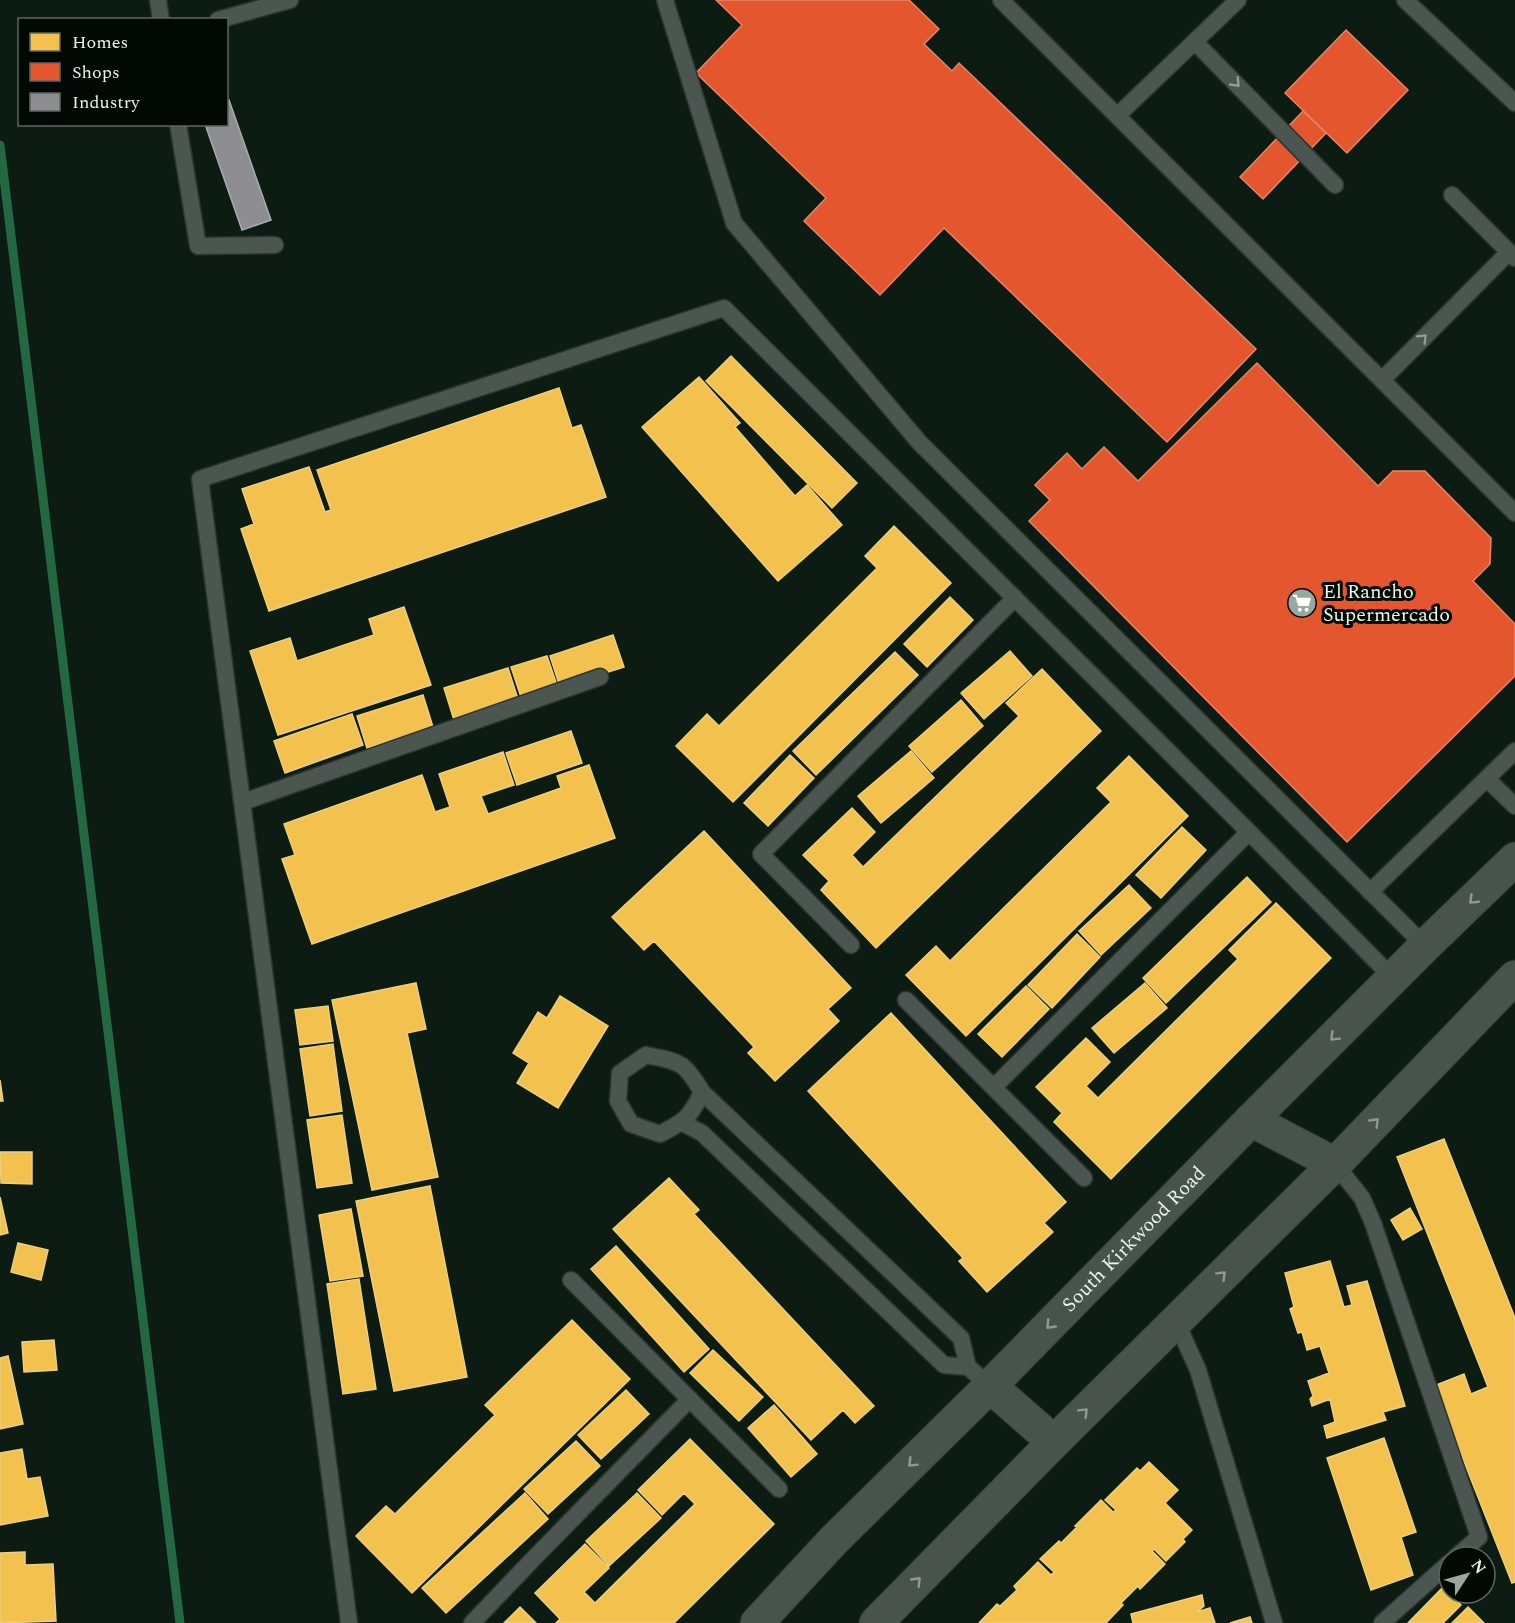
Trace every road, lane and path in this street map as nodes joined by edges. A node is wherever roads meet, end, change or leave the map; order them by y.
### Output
1 (158, 0) edge
2 (290, 0) edge
3 (665, 0) edge
4 (1001, 0) edge
5 (1238, 0) edge
6 (1405, 0) edge
7 (161, 18) edge
8 (225, 18) edge
9 (1195, 42) junction
10 (1515, 103) edge
11 (1117, 116) junction
12 (178, 126) edge
13 (1335, 184) dead end
14 (1452, 195) dead end
15 (275, 244) dead end
16 (1512, 255) edge
17 (1382, 380) junction
18 (1515, 513) edge
19 (1014, 598) junction
20 (600, 677) dead end
21 (1515, 751) edge
22 (1487, 779) junction
23 (243, 802) junction
24 (1515, 806) edge
25 (1249, 832) junction
26 (1515, 859) edge
27 (1370, 892) junction
28 (851, 945) dead end
29 (1425, 946) junction
30 (1515, 977) edge
31 (1393, 978) junction
32 (906, 1000) dead end
33 (994, 1087) junction
34 (702, 1092) junction
35 (1251, 1120) junction
36 (681, 1122) junction
37 (1335, 1164) junction
38 (1084, 1178) dead end
39 (571, 1280) dead end
40 (1176, 1321) junction
41 (979, 1376) junction
42 (690, 1399) junction
43 (1054, 1442) junction
44 (779, 1490) dead end
45 (1470, 1545) edge
46 (1437, 1574) edge
47 (349, 1623) edge
48 (472, 1623) edge
49 (757, 1623) edge
50 (876, 1623) edge
51 (1274, 1623) edge
52 (1382, 1623) edge

1 - 7 lane
2 - 8 lane
3 - 27 lane
4 - 11 lane
5 - 9 lane
6 - 10 lane
9 - 11 lane
9 -> 13 lane
11 - 17 lane
12 - 15 lane
14 - 16 lane
17 -> 16 lane
17 - 18 lane
19 - 23 lane
19 - 25 lane
19 - 28 lane
20 - 23 lane
21 - 22 lane
22 - 24 lane
22 - 27 lane
23 - 47 lane
25 - 31 lane
25 - 33 lane
26 -> 29 main road, South Kirkwood Road
27 - 29 lane
29 - 31 main road, South Kirkwood Road
37 -> 30 main road
31 -> 35 main road, South Kirkwood Road
32 - 33 lane
33 - 38 lane
34 - 36 lane
34 - 36 lane
34 - 41 lane
35 - 37 main road
35 -> 41 main road, South Kirkwood Road
36 - 41 lane
40 -> 37 main road
37 - 45 lane
39 - 42 lane
43 -> 40 main road
40 - 51 lane
41 - 43 main road
41 -> 49 main road, South Kirkwood Road
42 - 44 lane
42 - 48 lane
50 -> 43 main road
46 - 52 lane

